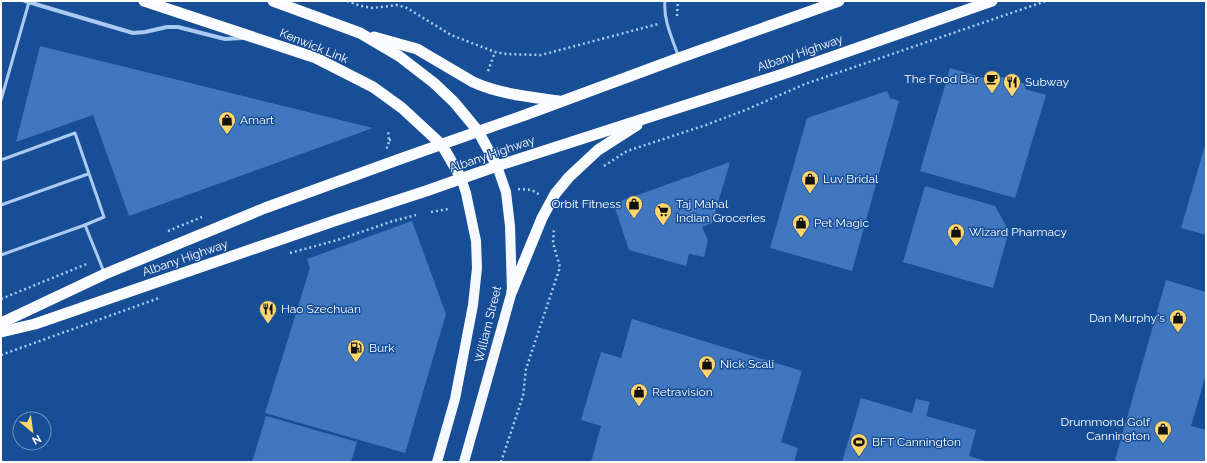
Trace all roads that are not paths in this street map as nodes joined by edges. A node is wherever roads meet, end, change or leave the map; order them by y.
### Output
1 (144, 1) edge
2 (273, 1) edge
3 (664, 1) edge
4 (839, 1) edge
5 (992, 1) edge
6 (27, 2) edge
7 (360, 33) junction
8 (252, 37) junction
9 (678, 58) junction
10 (1, 100) edge
11 (562, 102) junction
12 (649, 117) junction
13 (478, 131) junction
14 (442, 145) junction
15 (1, 160) edge
16 (497, 166) junction
17 (88, 174) junction
18 (461, 178) junction
19 (1, 205) edge
20 (85, 225) junction
21 (1, 255) edge
22 (105, 274) junction
23 (512, 291) junction
24 (1, 323) edge
25 (1, 332) edge
26 (437, 462) edge
27 (464, 462) edge

1 - 8 highway, Kenwick Link
2 - 7 highway
3 - 9 lane
4 - 9 highway, Albany Highway
5 - 12 highway, Albany Highway
6 - 8 street
6 - 10 lane
7 - 11 highway
7 - 13 highway
8 - 14 highway, Kenwick Link
9 - 11 highway, Albany Highway
11 - 13 highway, Albany Highway
12 - 16 highway, Albany Highway
12 - 23 highway
13 - 14 highway, Albany Highway
13 - 16 highway
14 - 18 highway, Kenwick Link
14 - 22 highway, Albany Highway
15 - 17 lane
16 - 18 highway, Albany Highway
16 - 23 main road, William Street
17 - 19 lane
17 - 20 lane
18 - 25 highway, Albany Highway
18 - 26 main road, William Street
20 - 21 lane
20 - 22 lane
22 - 24 highway, Albany Highway
23 - 27 main road, William Street

